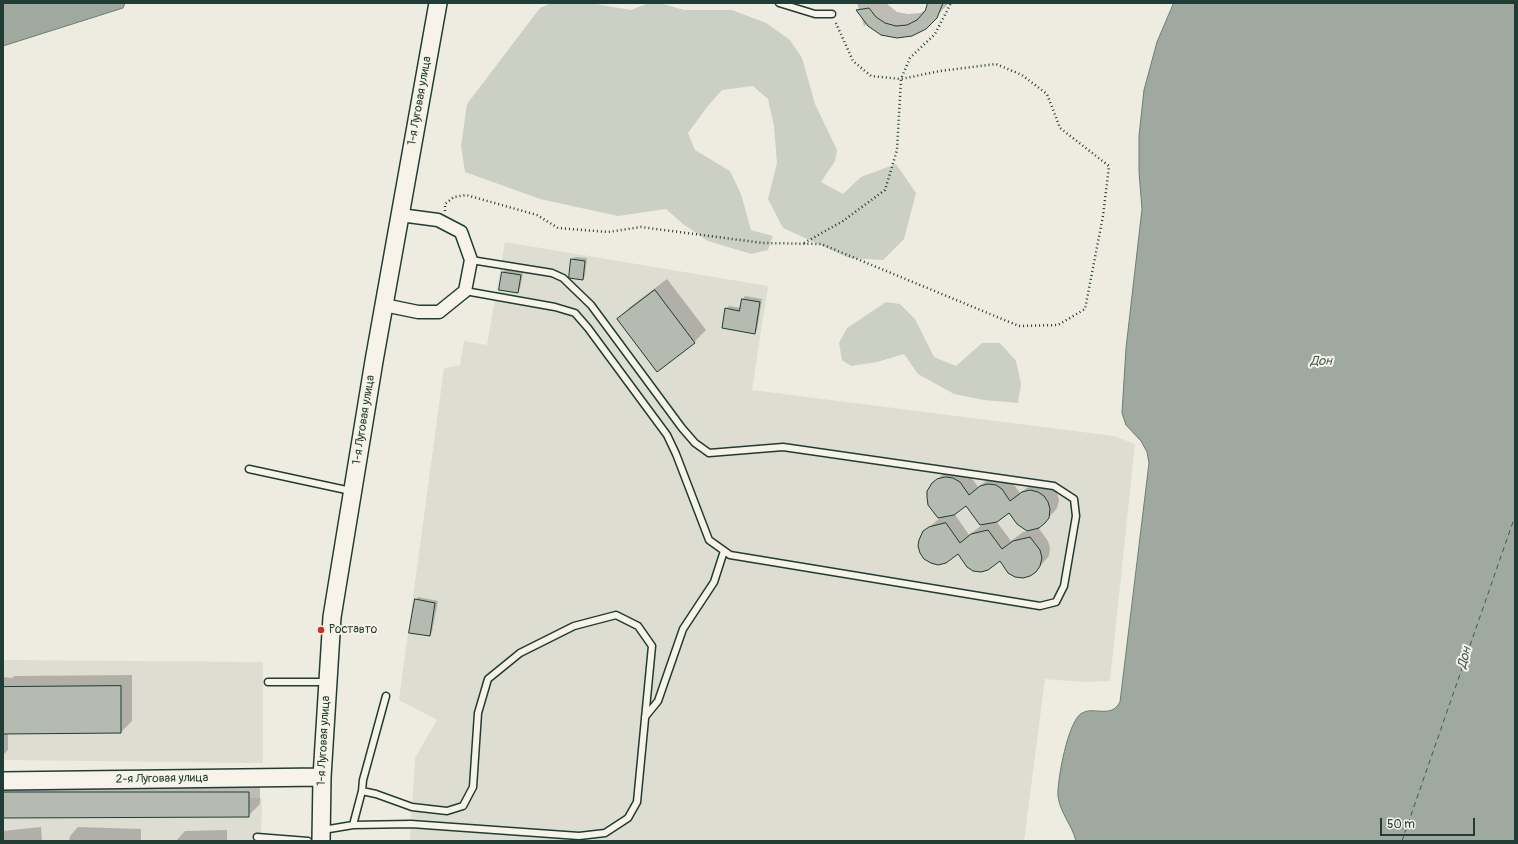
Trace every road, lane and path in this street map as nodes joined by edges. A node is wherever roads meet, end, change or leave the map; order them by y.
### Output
1 (438, 3) edge
2 (779, 3) edge
3 (951, 3) edge
4 (832, 14) joint
5 (901, 79) junction
6 (400, 215) junction
7 (444, 223) junction
8 (803, 244) junction
9 (471, 260) junction
10 (465, 291) junction
11 (384, 304) junction
12 (249, 469) dead end
13 (352, 491) junction
14 (724, 550) junction
15 (268, 682) dead end
16 (328, 682) junction
17 (386, 696) dead end
18 (645, 717) junction
19 (322, 777) junction
20 (3, 780) edge
21 (362, 791) junction
22 (353, 825) junction
23 (321, 836) edge
24 (257, 837) dead end
25 (308, 841) edge

1 - 6 main road, 1-я Луговая улица
2 - 4 lane
3 - 5 path
4 - 5 path
5 - 8 path
5 - 8 path
6 - 7 street
6 - 11 main road, 1-я Луговая улица
7 - 8 path
7 - 9 street
9 - 10 street
9 - 14 lane
10 - 11 street
10 - 14 lane
11 - 13 main road, 1-я Луговая улица
12 - 13 lane
13 - 16 main road, 1-я Луговая улица
14 - 18 lane
15 - 16 lane
16 - 19 main road, 1-я Луговая улица
17 - 21 lane
18 - 21 lane
18 - 22 lane
19 - 20 main road, 2-я Луговая улица
19 - 23 main road, 1-я Луговая улица
21 - 22 lane
22 - 23 lane
24 - 25 lane

